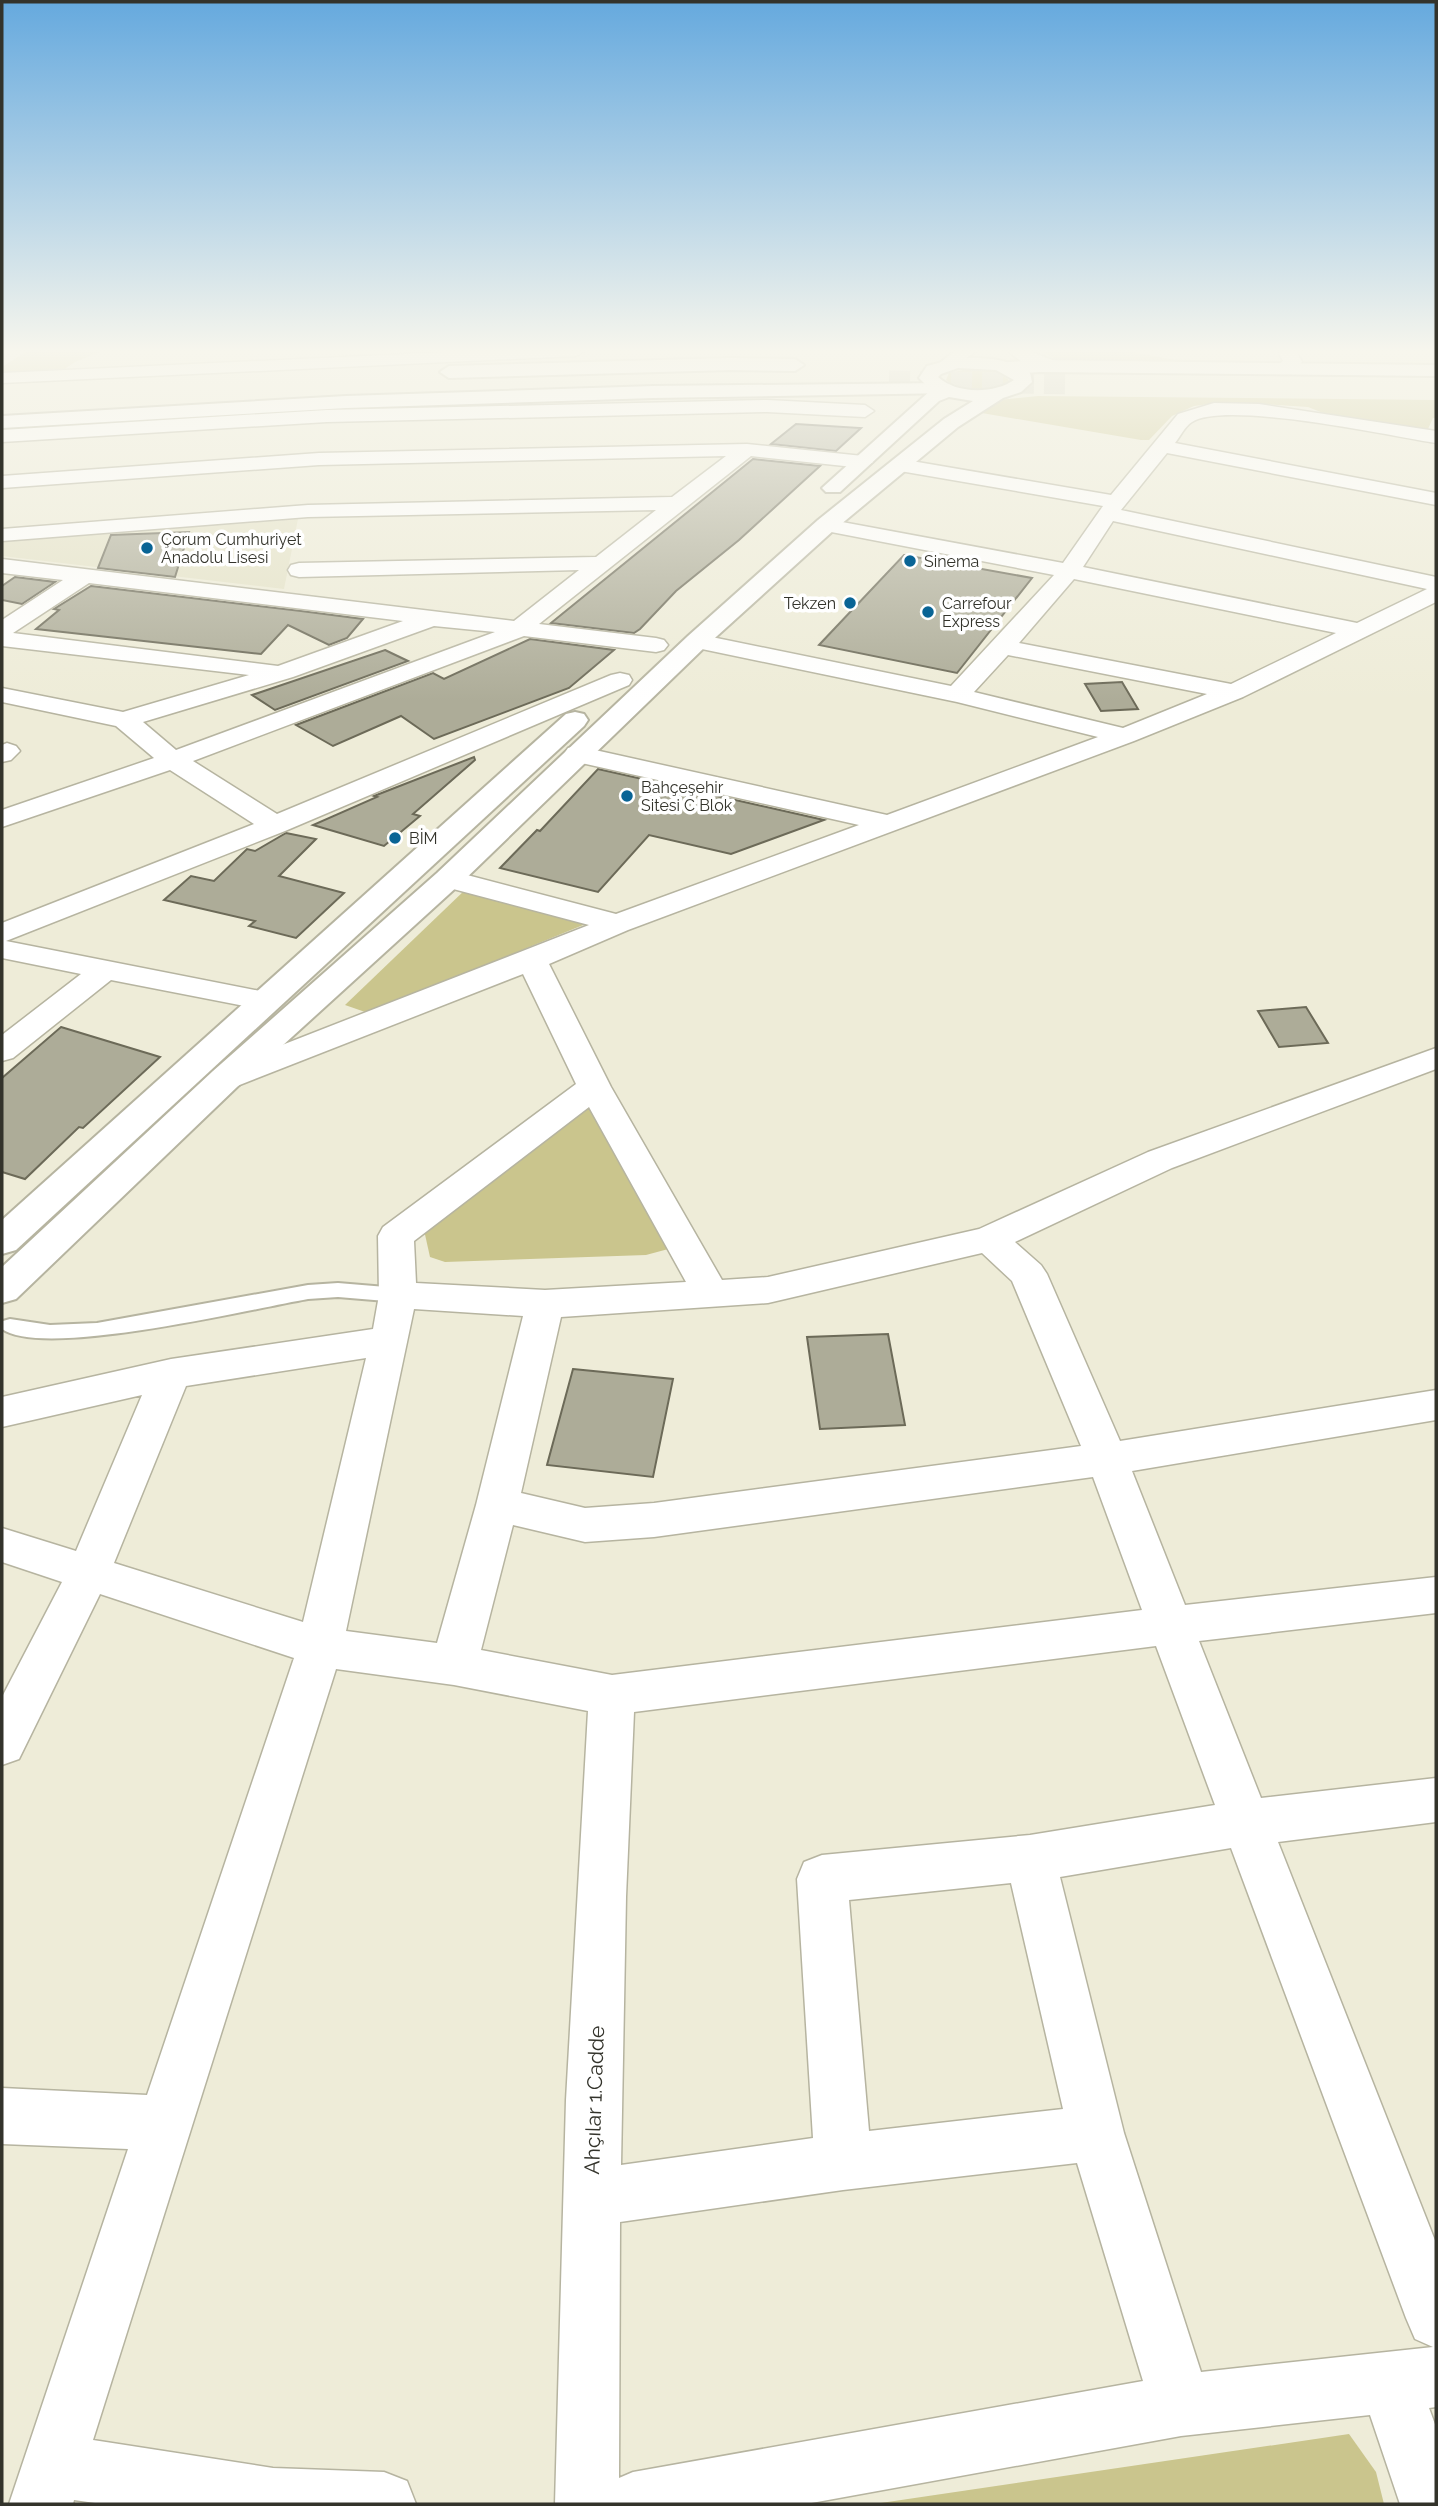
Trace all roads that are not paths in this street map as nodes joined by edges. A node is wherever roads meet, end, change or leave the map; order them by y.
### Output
1 (196, 468) edge
2 (317, 468) edge
3 (723, 468) edge
4 (856, 468) edge
5 (896, 468) edge
6 (915, 468) edge
7 (1144, 468) edge
8 (1275, 468) edge
9 (2, 482) edge
10 (1436, 499) edge
11 (677, 503) junction
12 (1112, 508) junction
13 (309, 511) junction
14 (826, 525) junction
15 (2, 535) edge
16 (602, 563) junction
17 (2, 566) edge
18 (299, 569) junction
19 (1069, 571) junction
20 (86, 575) junction
21 (1436, 584) edge
22 (1436, 593) edge
23 (295, 601) junction
24 (432, 619) junction
25 (521, 628) junction
26 (2, 631) edge
27 (1362, 631) junction
28 (2, 639) edge
29 (677, 643) junction
30 (1003, 648) junction
31 (284, 672) junction
32 (620, 680) junction
33 (1234, 692) junction
34 (2, 695) edge
35 (957, 695) junction
36 (124, 719) junction
37 (1125, 736) junction
38 (577, 754) junction
39 (173, 760) junction
40 (2, 819) edge
41 (891, 824) junction
42 (275, 825) junction
43 (447, 879) junction
44 (618, 924) junction
45 (2, 933) edge
46 (2, 949) edge
47 (532, 960) junction
48 (106, 969) junction
49 (265, 1001) junction
50 (2, 1051) edge
51 (1436, 1058) edge
52 (225, 1079) junction
53 (594, 1087) junction
54 (989, 1239) junction
55 (2, 1241) edge
56 (2, 1289) edge
57 (711, 1293) junction
58 (398, 1295) junction
59 (545, 1304) junction
60 (10, 1326) dead end
61 (390, 1340) junction
62 (171, 1374) junction
63 (1436, 1405) edge
64 (2, 1412) edge
65 (1107, 1459) junction
66 (498, 1505) junction
67 (2, 1545) edge
68 (89, 1572) junction
69 (1436, 1595) edge
70 (1171, 1625) junction
71 (320, 1647) junction
72 (454, 1665) junction
73 (612, 1695) junction
74 (2, 1744) edge
75 (1436, 1800) edge
76 (1245, 1824) junction
77 (1030, 1858) junction
78 (2, 2116) edge
79 (163, 2123) junction
80 (1096, 2133) junction
81 (843, 2162) junction
82 (590, 2198) junction
83 (1436, 2318) edge
84 (1413, 2381) edge
85 (1181, 2405) junction
86 (48, 2485) edge
87 (272, 2502) edge
88 (384, 2504) edge
89 (587, 2504) edge
90 (633, 2504) edge
91 (1432, 2504) edge

1 - 9 street
2 - 13 street
3 - 11 street
4 - 29 main road
5 - 14 main road
6 - 12 street
7 - 12 street
8 - 10 street
11 - 13 street
11 - 16 street
12 - 19 street
12 - 21 street
13 - 15 street
13 - 18 street
14 - 19 street
14 - 29 main road
16 - 18 street
16 - 25 street
17 - 20 street
18 - 23 street
19 - 27 street
19 - 30 street
20 - 23 street
20 - 26 street
22 - 27 street
23 - 24 street
24 - 25 street
24 - 31 street
25 - 29 street
25 - 39 street
27 - 33 street
28 - 31 street
29 - 32 main road
29 - 35 street
29 - 38 main road
30 - 33 street
30 - 35 street
31 - 36 street
32 - 42 street
32 - 49 main road
33 - 37 street
34 - 36 street
35 - 37 street
36 - 39 street
37 - 41 street
38 - 41 street
38 - 43 main road
39 - 40 street
39 - 42 street
41 - 44 street
42 - 45 street
43 - 44 street
43 - 52 main road
44 - 47 street
46 - 48 street
47 - 52 street
47 - 53 street
48 - 49 street
48 - 50 street
49 - 55 main road
51 - 54 street
52 - 56 main road
53 - 57 street
53 - 58 street
54 - 57 street
54 - 65 street
57 - 59 street
58 - 59 street
58 - 60 lane
58 - 61 street
59 - 66 street
61 - 62 street
61 - 71 street
62 - 64 street
62 - 68 street
63 - 65 street
65 - 66 street
65 - 70 street
66 - 72 street
67 - 68 street
68 - 71 street
68 - 74 street
69 - 70 street
70 - 73 street
70 - 76 street
71 - 72 street
71 - 79 street
72 - 73 street
73 - 82 street, Ahçılar 1.Cadde
75 - 76 street
76 - 77 street
76 - 83 street
77 - 80 street
77 - 81 street
78 - 79 street
79 - 86 street
80 - 81 street
80 - 85 street
81 - 82 street
82 - 89 street, Ahçılar 1.Cadde
84 - 85 street
84 - 91 street
85 - 90 street
86 - 87 street
87 - 88 street

